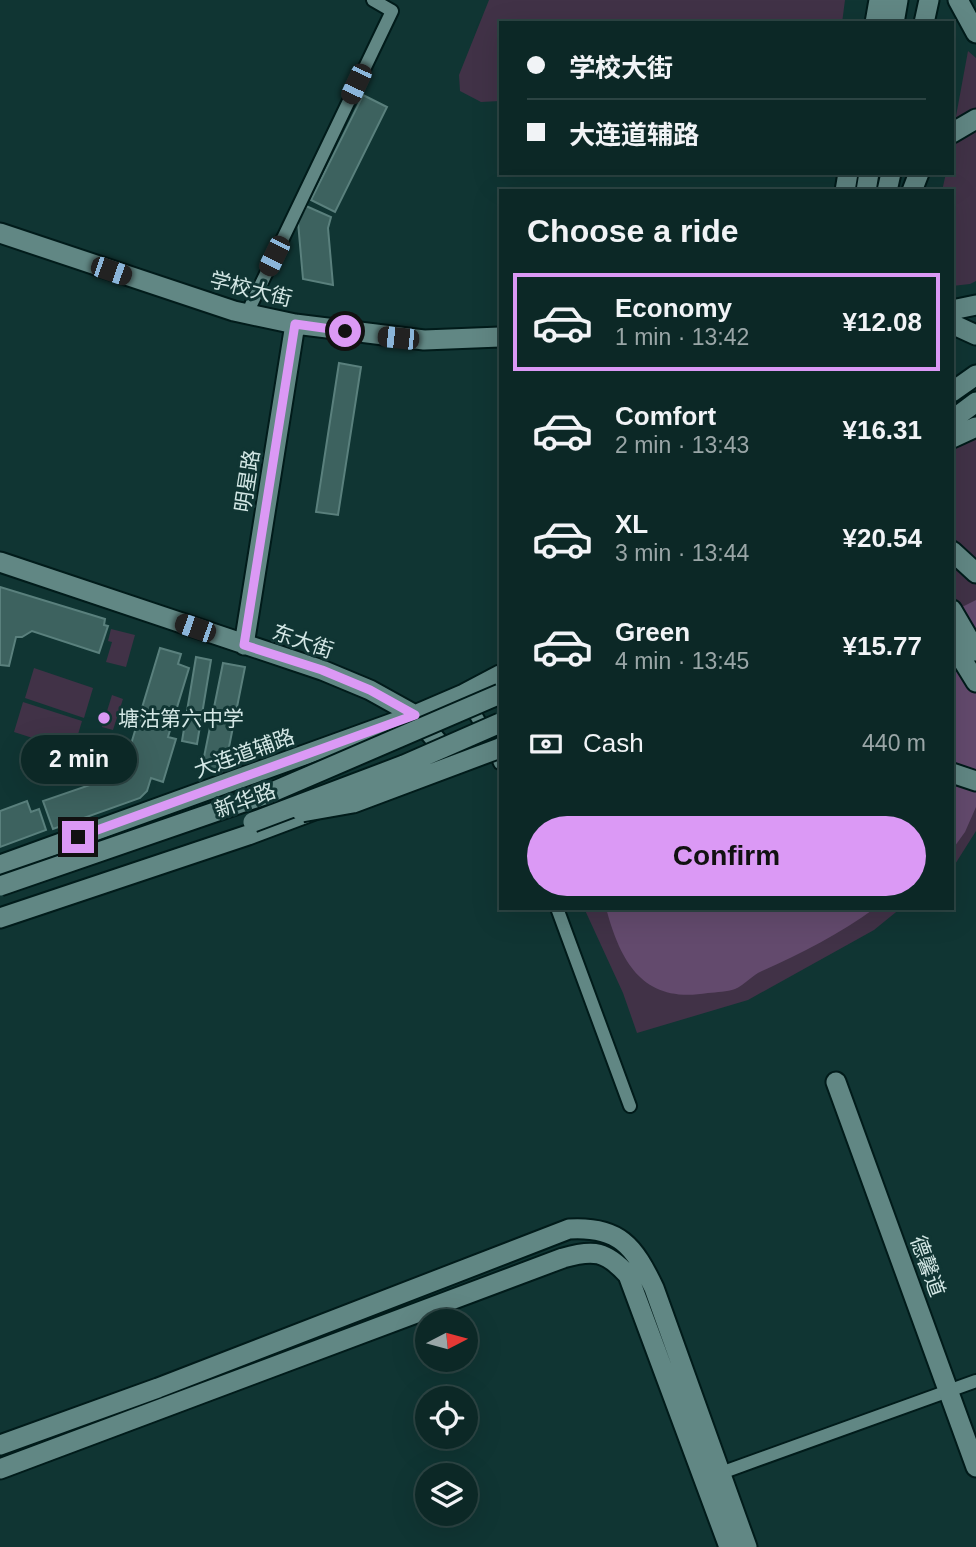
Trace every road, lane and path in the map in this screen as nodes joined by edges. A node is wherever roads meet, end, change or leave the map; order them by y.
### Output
1 (373, 0) edge
2 (879, 0) edge
3 (898, 0) edge
4 (917, 0) edge
5 (929, 0) edge
6 (958, 0) edge
7 (875, 21) edge
8 (894, 21) edge
9 (914, 21) edge
10 (925, 21) edge
11 (976, 33) edge
12 (976, 119) edge
13 (954, 132) edge
14 (0, 233) edge
15 (976, 305) edge
16 (954, 310) edge
17 (252, 315) junction
18 (295, 324) junction
19 (954, 325) edge
20 (976, 335) edge
21 (499, 337) edge
22 (976, 375) edge
23 (954, 391) edge
24 (976, 402) edge
25 (954, 418) edge
26 (976, 426) edge
27 (954, 437) edge
28 (954, 553) edge
29 (0, 562) edge
30 (976, 573) edge
31 (954, 613) edge
32 (244, 645) junction
33 (954, 646) edge
34 (976, 651) edge
35 (499, 676) edge
36 (976, 682) edge
37 (464, 694) junction
38 (499, 694) edge
39 (415, 715) junction
40 (499, 723) edge
41 (498, 743) edge
42 (451, 758) junction
43 (954, 774) edge
44 (976, 781) edge
45 (253, 822) junction
46 (0, 865) edge
47 (0, 886) edge
48 (0, 906) edge
49 (558, 910) edge
50 (0, 918) edge
51 (836, 1082) dead end
52 (630, 1106) dead end
53 (976, 1381) edge
54 (949, 1391) junction
55 (0, 1445) edge
56 (976, 1467) edge
57 (0, 1469) edge
58 (720, 1474) junction
59 (729, 1547) edge
60 (747, 1547) edge

1 - 17 street
2 - 7 street
3 - 8 street
4 - 9 street
5 - 10 street
6 - 11 street
12 - 13 street
14 - 17 street, 学校大街
15 - 16 street
17 - 18 street, 学校大街
18 - 21 street, 学校大街
18 - 32 street, 明星路
19 - 20 street
22 - 23 street
24 - 25 street
26 - 27 street
28 - 30 street
29 - 32 street, 东大街
31 - 34 street
32 - 39 street, 东大街
33 - 36 street
35 - 37 street, 大连道辅路
37 - 39 street, 大连道辅路
37 - 41 street
38 - 47 street, 新华路, bridge
39 - 42 street, 东大街
39 - 46 street, 大连道辅路
40 - 45 street, 新华路, bridge
41 - 42 street
41 - 45 street, bridge
42 - 50 street
43 - 44 street
45 - 48 street, 新华路
49 - 52 street
51 - 54 street, 德馨道
53 - 54 street
54 - 56 street, 德馨道
54 - 58 street
55 - 58 street
57 - 59 street
58 - 60 street

